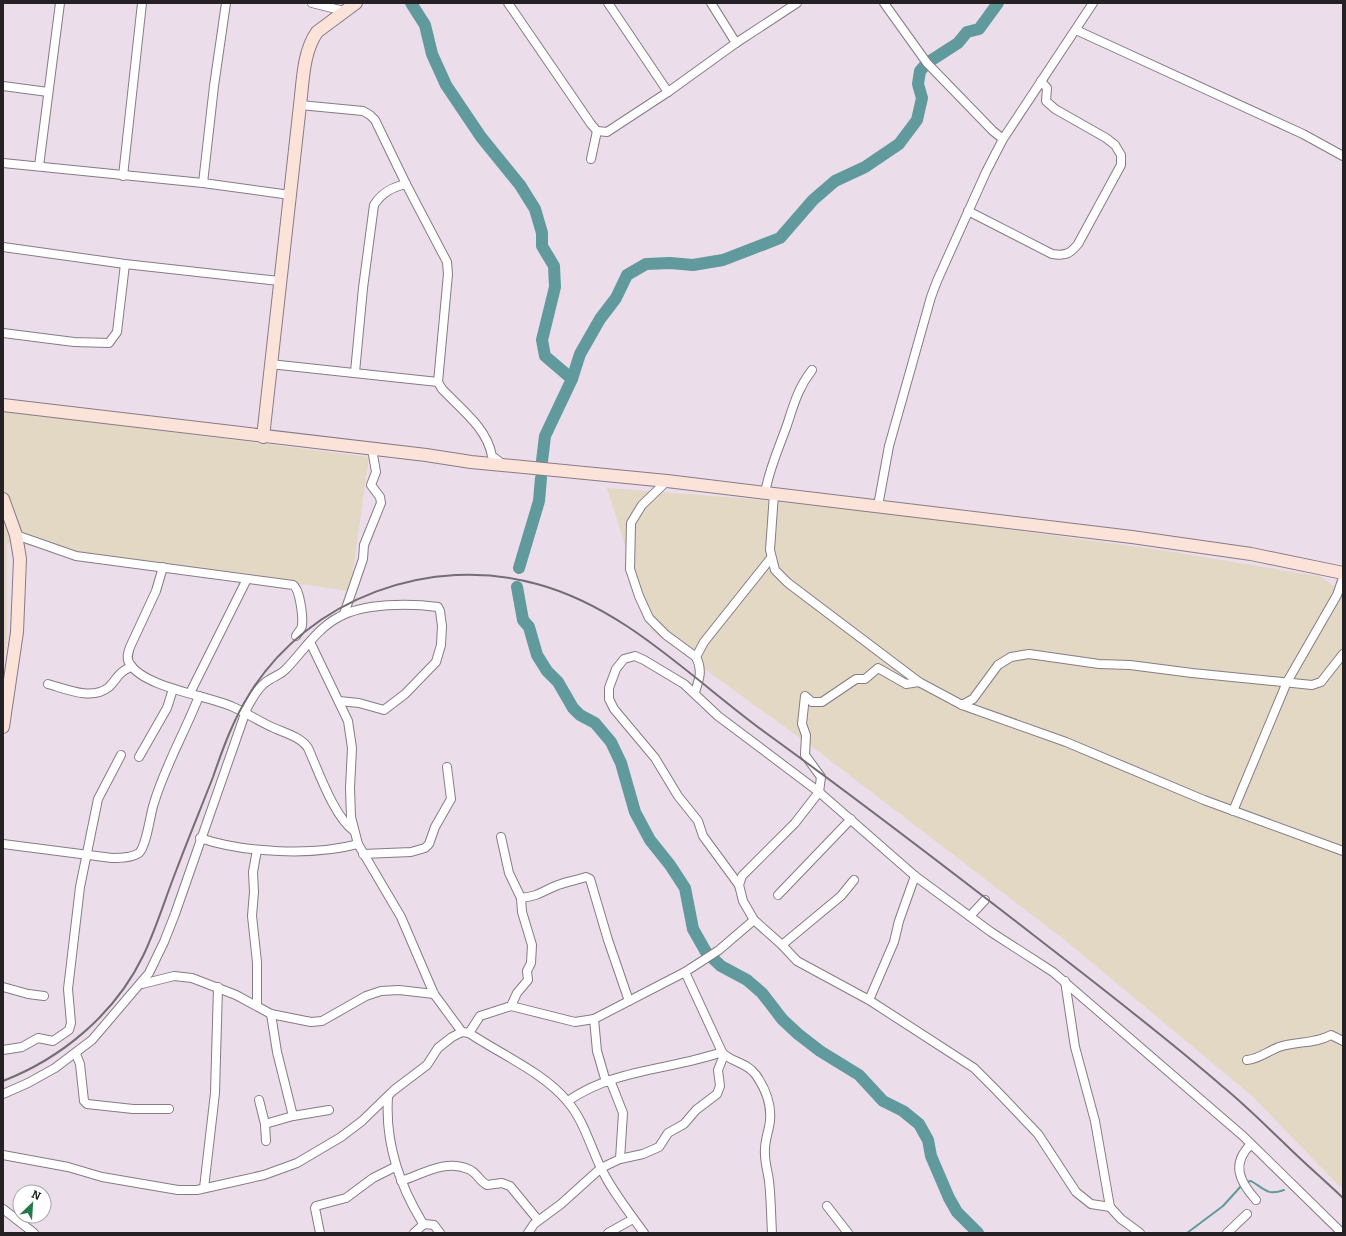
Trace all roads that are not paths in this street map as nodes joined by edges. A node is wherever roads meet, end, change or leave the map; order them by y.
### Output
1 (60, 3) edge
2 (142, 3) edge
3 (226, 3) edge
4 (312, 3) edge
5 (356, 3) edge
6 (508, 3) edge
7 (608, 3) edge
8 (711, 3) edge
9 (797, 3) edge
10 (884, 3) edge
11 (1093, 3) edge
12 (344, 11) junction
13 (1076, 30) junction
14 (736, 43) junction
15 (1041, 81) junction
16 (3, 86) edge
17 (48, 92) junction
18 (668, 92) junction
19 (300, 105) junction
20 (597, 130) junction
21 (1003, 139) junction
22 (1343, 156) edge
23 (592, 159) dead end
24 (3, 163) edge
25 (39, 166) junction
26 (123, 176) junction
27 (203, 183) junction
28 (406, 184) junction
29 (290, 194) junction
30 (968, 211) junction
31 (3, 247) edge
32 (125, 264) junction
33 (279, 281) junction
34 (3, 333) edge
35 (270, 364) junction
36 (812, 370) dead end
37 (355, 372) junction
38 (438, 382) junction
39 (3, 405) edge
40 (263, 437) junction
41 (372, 449) junction
42 (506, 466) junction
43 (667, 481) junction
44 (769, 493) junction
45 (3, 500) edge
46 (878, 506) junction
47 (16, 535) junction
48 (771, 558) junction
49 (163, 567) junction
50 (1343, 572) edge
51 (1343, 578) edge
52 (247, 579) junction
53 (344, 614) junction
54 (296, 636) dead end
55 (310, 642) junction
56 (1343, 654) edge
57 (696, 657) junction
58 (131, 667) junction
59 (920, 682) junction
60 (1287, 682) junction
61 (48, 684) dead end
62 (173, 689) junction
63 (694, 692) junction
64 (190, 693) junction
65 (199, 696) junction
66 (339, 701) junction
67 (962, 705) junction
68 (245, 713) junction
69 (3, 727) edge
70 (122, 755) dead end
71 (139, 757) dead end
72 (447, 767) dead end
73 (819, 792) junction
74 (1233, 811) junction
75 (851, 819) junction
76 (354, 830) junction
77 (501, 837) dead end
78 (200, 838) junction
79 (3, 844) edge
80 (358, 844) junction
81 (257, 850) junction
82 (1343, 851) edge
83 (363, 854) junction
84 (86, 855) junction
85 (915, 876) junction
86 (854, 880) dead end
87 (739, 886) junction
88 (778, 895) dead end
89 (520, 898) junction
90 (985, 900) dead end
91 (970, 916) junction
92 (754, 920) junction
93 (782, 945) junction
94 (685, 972) junction
95 (1065, 982) junction
96 (142, 984) junction
97 (3, 987) edge
98 (218, 987) junction
99 (434, 994) junction
100 (44, 996) dead end
101 (629, 1000) junction
102 (869, 1000) junction
103 (257, 1006) junction
104 (511, 1006) junction
105 (271, 1014) junction
106 (594, 1019) junction
107 (466, 1033) junction
108 (1343, 1041) edge
109 (3, 1050) edge
110 (723, 1053) junction
111 (76, 1054) junction
112 (1247, 1060) dead end
113 (608, 1081) junction
114 (3, 1094) edge
115 (388, 1097) junction
116 (259, 1100) dead end
117 (568, 1102) junction
118 (169, 1109) dead end
119 (329, 1110) dead end
120 (293, 1116) junction
121 (265, 1124) junction
122 (266, 1141) dead end
123 (1251, 1144) junction
124 (3, 1155) edge
125 (620, 1159) junction
126 (395, 1167) junction
127 (601, 1168) junction
128 (402, 1181) junction
129 (204, 1188) junction
130 (1256, 1200) dead end
131 (827, 1206) dead end
132 (1110, 1207) junction
133 (3, 1209) edge
134 (1247, 1214) dead end
135 (634, 1219) junction
136 (538, 1220) junction
137 (424, 1224) junction
138 (34, 1233) edge
139 (320, 1233) edge
140 (414, 1233) edge
141 (440, 1233) edge
142 (528, 1233) edge
143 (608, 1233) edge
144 (644, 1233) edge
145 (772, 1233) edge
146 (848, 1233) edge
147 (1140, 1233) edge
148 (1227, 1233) edge
149 (1342, 1233) edge

1 - 17 street
2 - 26 street
3 - 27 street
4 - 12 street
5 - 12 main road
6 - 20 street
7 - 18 street
8 - 14 street
9 - 14 street
10 - 21 street
11 - 13 street
12 - 19 main road
13 - 15 street
13 - 22 street
14 - 18 street
15 - 21 street
15 - 30 street
16 - 17 street
17 - 25 street
18 - 20 street
19 - 28 street
19 - 29 main road
20 - 23 street
21 - 30 street
24 - 25 street
25 - 26 street
26 - 27 street
27 - 29 street
28 - 37 street
28 - 38 street
29 - 33 main road
30 - 46 street
31 - 32 street
32 - 33 street
32 - 34 street
33 - 35 main road
35 - 37 street
35 - 40 main road
36 - 44 street
37 - 38 street
38 - 42 street
39 - 40 main road
40 - 41 main road
41 - 42 main road
41 - 53 street
42 - 43 main road
43 - 44 main road
43 - 57 street
44 - 46 main road
44 - 48 street
45 - 47 main road
46 - 50 main road
47 - 49 street
47 - 69 main road
48 - 57 street
48 - 59 street
49 - 52 street
49 - 58 street
51 - 60 street
52 - 54 street
52 - 64 street
53 - 55 street
53 - 66 street
55 - 66 street
55 - 68 street
56 - 60 street
57 - 63 street
58 - 61 street
58 - 62 street
59 - 67 street
59 - 73 street
60 - 67 street
60 - 74 street
62 - 64 street
62 - 71 street
63 - 73 street
63 - 87 street
64 - 65 street
65 - 68 street
65 - 84 street
66 - 76 street
67 - 74 street
68 - 76 street
68 - 78 street
70 - 84 street
72 - 83 street
73 - 75 street
73 - 87 street
74 - 82 street
75 - 85 street
75 - 88 street
76 - 80 street
77 - 89 street
78 - 81 street
78 - 96 street
79 - 84 street
80 - 81 street
80 - 83 street
81 - 103 street
83 - 99 street
84 - 109 street
85 - 91 street
85 - 102 street
86 - 93 street
87 - 92 street
89 - 101 street
89 - 104 street
90 - 91 street
91 - 95 street
92 - 93 street
92 - 94 street
93 - 102 street
94 - 101 street
94 - 110 street
95 - 123 street
95 - 132 street
96 - 98 street
96 - 111 street
97 - 100 street
98 - 103 street
98 - 129 street
99 - 105 street
99 - 107 street
101 - 106 street
102 - 132 street
103 - 105 street
104 - 106 street
104 - 107 street
105 - 120 street
106 - 113 street
107 - 115 street
107 - 117 street
108 - 112 street
110 - 113 street
110 - 125 street
110 - 145 street
111 - 114 street
111 - 118 street
113 - 117 street
113 - 125 street
115 - 126 street
115 - 129 street
116 - 121 street
117 - 127 street
119 - 120 street
120 - 121 street
121 - 122 street
123 - 130 street
123 - 149 street
124 - 129 street
125 - 127 street
126 - 128 street
126 - 139 street
127 - 135 street
127 - 136 street
128 - 136 street
128 - 137 street
131 - 146 street
132 - 147 street
133 - 138 street
134 - 148 street
135 - 143 street
135 - 144 street
136 - 142 street
137 - 140 street
137 - 141 street

